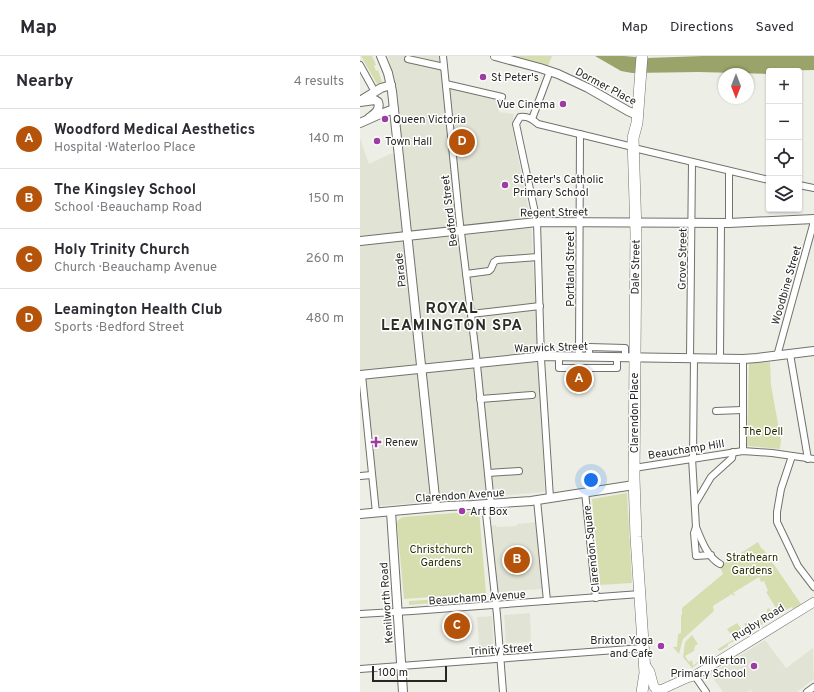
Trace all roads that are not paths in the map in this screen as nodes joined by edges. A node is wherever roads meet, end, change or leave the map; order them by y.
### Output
1 (381, 56) edge
2 (444, 56) edge
3 (495, 56) edge
4 (642, 56) edge
5 (408, 59) dead end
6 (360, 65) edge
7 (444, 67) junction
8 (550, 71) junction
9 (446, 84) junction
10 (391, 85) junction
11 (374, 92) junction
12 (502, 97) dead end
13 (360, 102) edge
14 (394, 109) junction
15 (369, 118) junction
16 (532, 119) junction
17 (637, 119) junction
18 (360, 123) edge
19 (580, 134) junction
20 (636, 148) junction
21 (692, 162) junction
22 (729, 171) junction
23 (766, 179) edge
24 (802, 186) edge
25 (814, 188) edge
26 (814, 219) edge
27 (536, 222) junction
28 (580, 222) junction
29 (635, 222) junction
30 (692, 223) junction
31 (725, 223) junction
32 (460, 229) junction
33 (407, 235) junction
34 (360, 240) edge
35 (538, 257) junction
36 (466, 274) junction
37 (540, 306) junction
38 (471, 314) junction
39 (814, 351) edge
40 (790, 354) junction
41 (559, 356) junction
42 (579, 356) junction
43 (777, 356) junction
44 (541, 357) junction
45 (589, 357) junction
46 (625, 357) junction
47 (692, 358) junction
48 (720, 358) junction
49 (743, 359) junction
50 (477, 363) junction
51 (421, 369) junction
52 (361, 375) edge
53 (532, 395) dead end
54 (517, 396) junction
55 (480, 400) junction
56 (518, 403) dead end
57 (742, 410) junction
58 (716, 411) dead end
59 (363, 412) edge
60 (742, 451) junction
61 (733, 452) junction
62 (792, 456) junction
63 (693, 458) junction
64 (811, 459) edge
65 (634, 468) junction
66 (519, 471) dead end
67 (488, 474) junction
68 (372, 475) junction
69 (360, 476) edge
70 (634, 486) junction
71 (585, 492) junction
72 (561, 496) joint
73 (550, 498) junction
74 (537, 500) junction
75 (488, 504) junction
76 (695, 504) junction
77 (436, 507) junction
78 (391, 512) junction
79 (376, 513) junction
80 (360, 514) edge
81 (696, 526) junction
82 (711, 555) junction
83 (720, 564) dead end
84 (814, 587) edge
85 (640, 594) junction
86 (596, 598) junction
87 (547, 601) junction
88 (814, 602) edge
89 (496, 605) junction
90 (398, 612) junction
91 (360, 614) edge
92 (643, 648) junction
93 (500, 659) junction
94 (402, 666) junction
95 (644, 668) junction
96 (360, 669) edge
97 (694, 676) junction
98 (814, 687) edge
99 (655, 691) edge
100 (403, 692) edge
101 (503, 692) edge
102 (642, 692) edge
103 (670, 692) edge
104 (706, 692) edge
105 (807, 692) edge

1 - 10 main road, Parade
2 - 7 street, Bedford Street
3 - 8 main road, Dormer Place
4 - 17 highway, Dale Street
5 - 7 street
6 - 11 street
7 - 9 street, Bedford Street
8 - 16 street
8 - 17 main road, Dormer Place
9 - 12 street
9 - 32 street, Bedford Street
10 - 11 main road
10 - 14 main road, Parade
11 - 13 main road
13 - 15 main road
14 - 15 main road
14 - 33 main road, Parade
15 - 18 main road
16 - 19 street
16 - 27 street
17 - 20 highway, Dale Street
19 - 20 street
19 - 28 street, Portland Street
20 - 21 street
20 - 29 highway, Dale Street
21 - 22 street
21 - 30 street, Grove Street
22 - 23 street
22 - 31 street
24 - 25 street
26 - 31 main road, Regent Street
26 - 43 street, Woodbine Street
27 - 28 main road, Regent Street
27 - 32 main road, Regent Street
27 - 35 street
28 - 29 main road, Regent Street
28 - 42 street, Portland Street
29 - 30 main road, Regent Street
29 - 46 highway, Dale Street
30 - 31 main road, Regent Street
30 - 47 street, Grove Street
31 - 48 street
32 - 33 main road, Regent Street
32 - 36 street, Bedford Street
33 - 34 main road, Regent Street
33 - 51 main road, Parade
35 - 36 street
35 - 37 street
36 - 38 street, Bedford Street
37 - 38 street
37 - 44 street
38 - 50 street, Bedford Street
39 - 40 main road, Warwick Street
40 - 43 main road, Warwick Street
40 - 64 street
41 - 42 main road, Warwick Street
41 - 44 main road, Warwick Street
41 - 46 street
42 - 45 main road, Warwick Street
43 - 49 main road, Warwick Street
44 - 50 main road, Warwick Street
44 - 73 street
45 - 46 main road, Warwick Street
45 - 46 street
46 - 47 main road, Warwick Street
46 - 65 highway, Clarendon Place
47 - 48 main road, Warwick Street
47 - 63 street, Grove Street
48 - 49 main road, Warwick Street
49 - 57 street
50 - 51 main road, Warwick Street
50 - 55 street, Bedford Street
51 - 52 main road, Warwick Street
51 - 77 main road, Parade
52 - 59 street
53 - 54 street
54 - 55 street
54 - 56 street
55 - 67 street, Bedford Street
57 - 58 street
57 - 60 street
59 - 68 street
60 - 61 street, Beauchamp Hill
60 - 62 street, Beauchamp Hill
61 - 63 street, Beauchamp Hill
61 - 76 street
62 - 64 street, Beauchamp Hill
62 - 84 street
63 - 65 street, Beauchamp Hill
63 - 76 street, Grove Street
65 - 70 highway
66 - 67 street
67 - 75 street, Bedford Street
68 - 69 street
68 - 79 street
70 - 71 main road, Clarendon Square
70 - 85 highway
71 - 72 main road, Clarendon Square
71 - 86 street, Clarendon Square
72 - 73 main road, Clarendon Avenue
73 - 74 main road, Clarendon Avenue
74 - 75 main road, Clarendon Avenue
74 - 87 street
75 - 77 main road, Clarendon Avenue
75 - 89 street, Bedford Street
76 - 81 street, Grove Street
77 - 78 main road, Clarendon Avenue
78 - 79 main road, Clarendon Avenue
78 - 90 main road, Kenilworth Road
79 - 80 main road, Clarendon Avenue
81 - 82 street
81 - 82 street
82 - 83 street
85 - 86 street, Clarendon Square
85 - 92 highway
86 - 87 street, Beauchamp Avenue
87 - 89 street, Beauchamp Avenue
88 - 97 main road, Rugby Road
89 - 90 street, Beauchamp Avenue
89 - 93 street, Bedford Street
90 - 91 street, Beauchamp Avenue
90 - 94 main road, Kenilworth Road
92 - 93 street, Trinity Street
92 - 95 highway
93 - 94 street, Trinity Street
93 - 101 street, Bedford Street
94 - 96 street, Trinity Street
94 - 100 main road, Kenilworth Road
95 - 99 highway
95 - 102 highway
97 - 99 main road, Rugby Road
97 - 103 main road, Rugby Road
97 - 104 street
98 - 105 street

